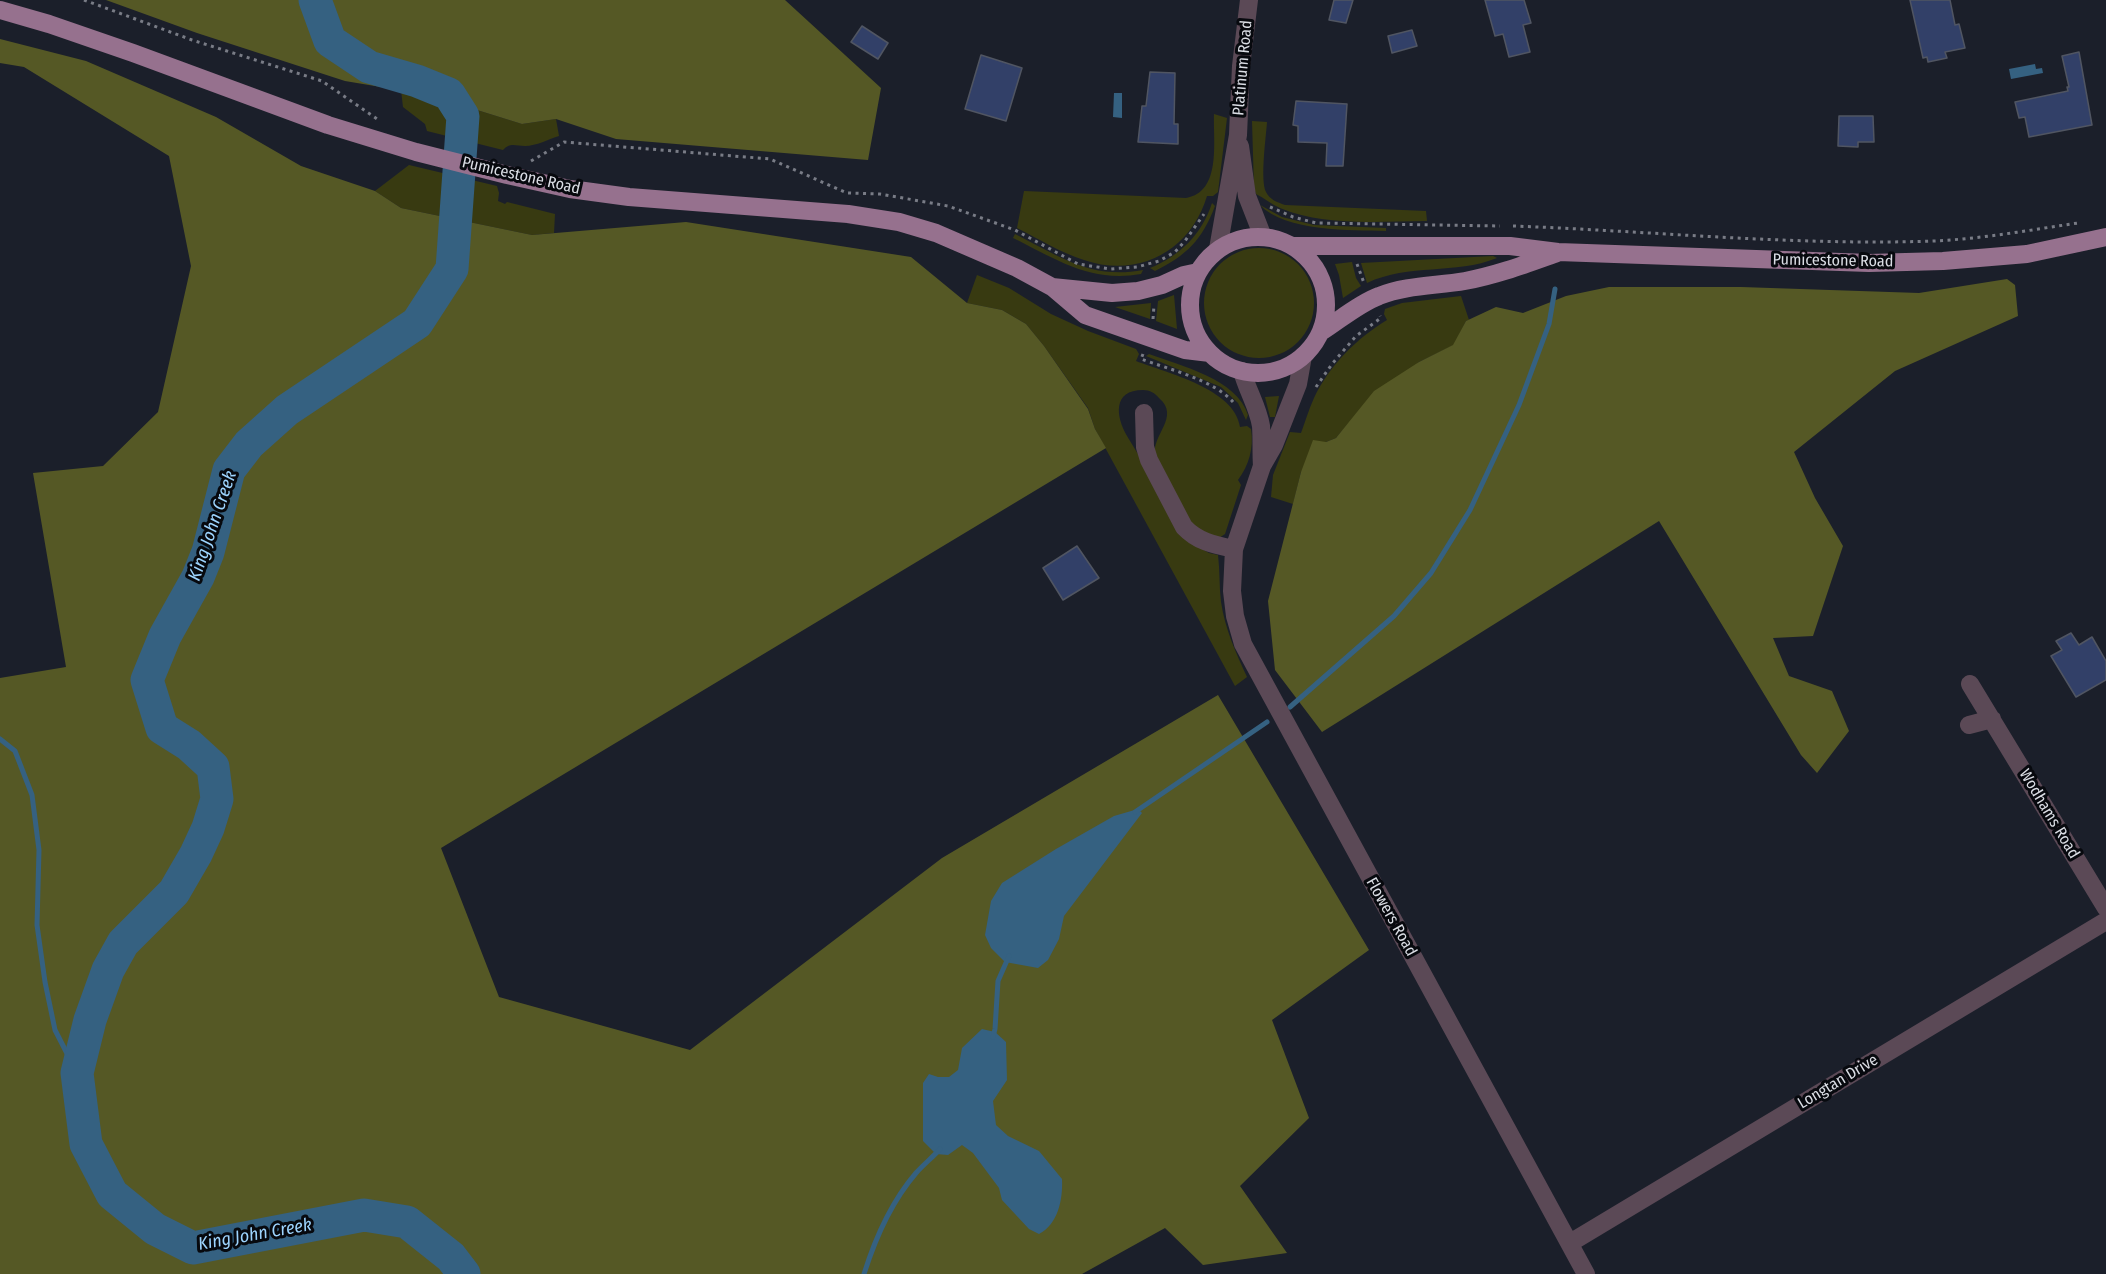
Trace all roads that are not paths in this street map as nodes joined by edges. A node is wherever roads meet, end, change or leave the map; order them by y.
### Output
1 (1249, 0) edge
2 (0, 10) edge
3 (1238, 135) junction
4 (1263, 237) junction
5 (2106, 237) edge
6 (1293, 246) junction
7 (1218, 249) junction
8 (1558, 252) junction
9 (1198, 272) junction
10 (1052, 286) junction
11 (1320, 332) junction
12 (1210, 353) junction
13 (1303, 356) junction
14 (1242, 371) junction
15 (1144, 412) dead end
16 (1262, 466) junction
17 (1234, 549) junction
18 (1970, 684) dead end
19 (1992, 719) junction
20 (1969, 725) dead end
21 (2106, 908) edge
22 (2106, 921) edge
23 (1570, 1243) junction
24 (1586, 1274) edge

1 - 3 street, Platinum Road
2 - 10 main road, Pumicestone Road
3 - 4 street, Platinum Road
3 - 7 street, Platinum Road
4 - 6 main road
4 - 7 main road
5 - 8 main road, Pumicestone Road
6 - 8 main road, Pumicestone Road
6 - 11 main road
7 - 9 main road
8 - 11 main road, Pumicestone Road
9 - 10 main road, Pumicestone Road
9 - 12 main road
10 - 12 main road, Pumicestone Road
11 - 13 main road
12 - 14 main road
13 - 14 main road
13 - 16 street, Flowers Road
14 - 16 street, Flowers Road
15 - 17 street
16 - 17 street, Flowers Road
17 - 23 street, Flowers Road
18 - 19 street, Wodhams Road
19 - 20 street
19 - 21 street, Wodhams Road
22 - 23 street, Longtan Drive
23 - 24 street, Flowers Road

